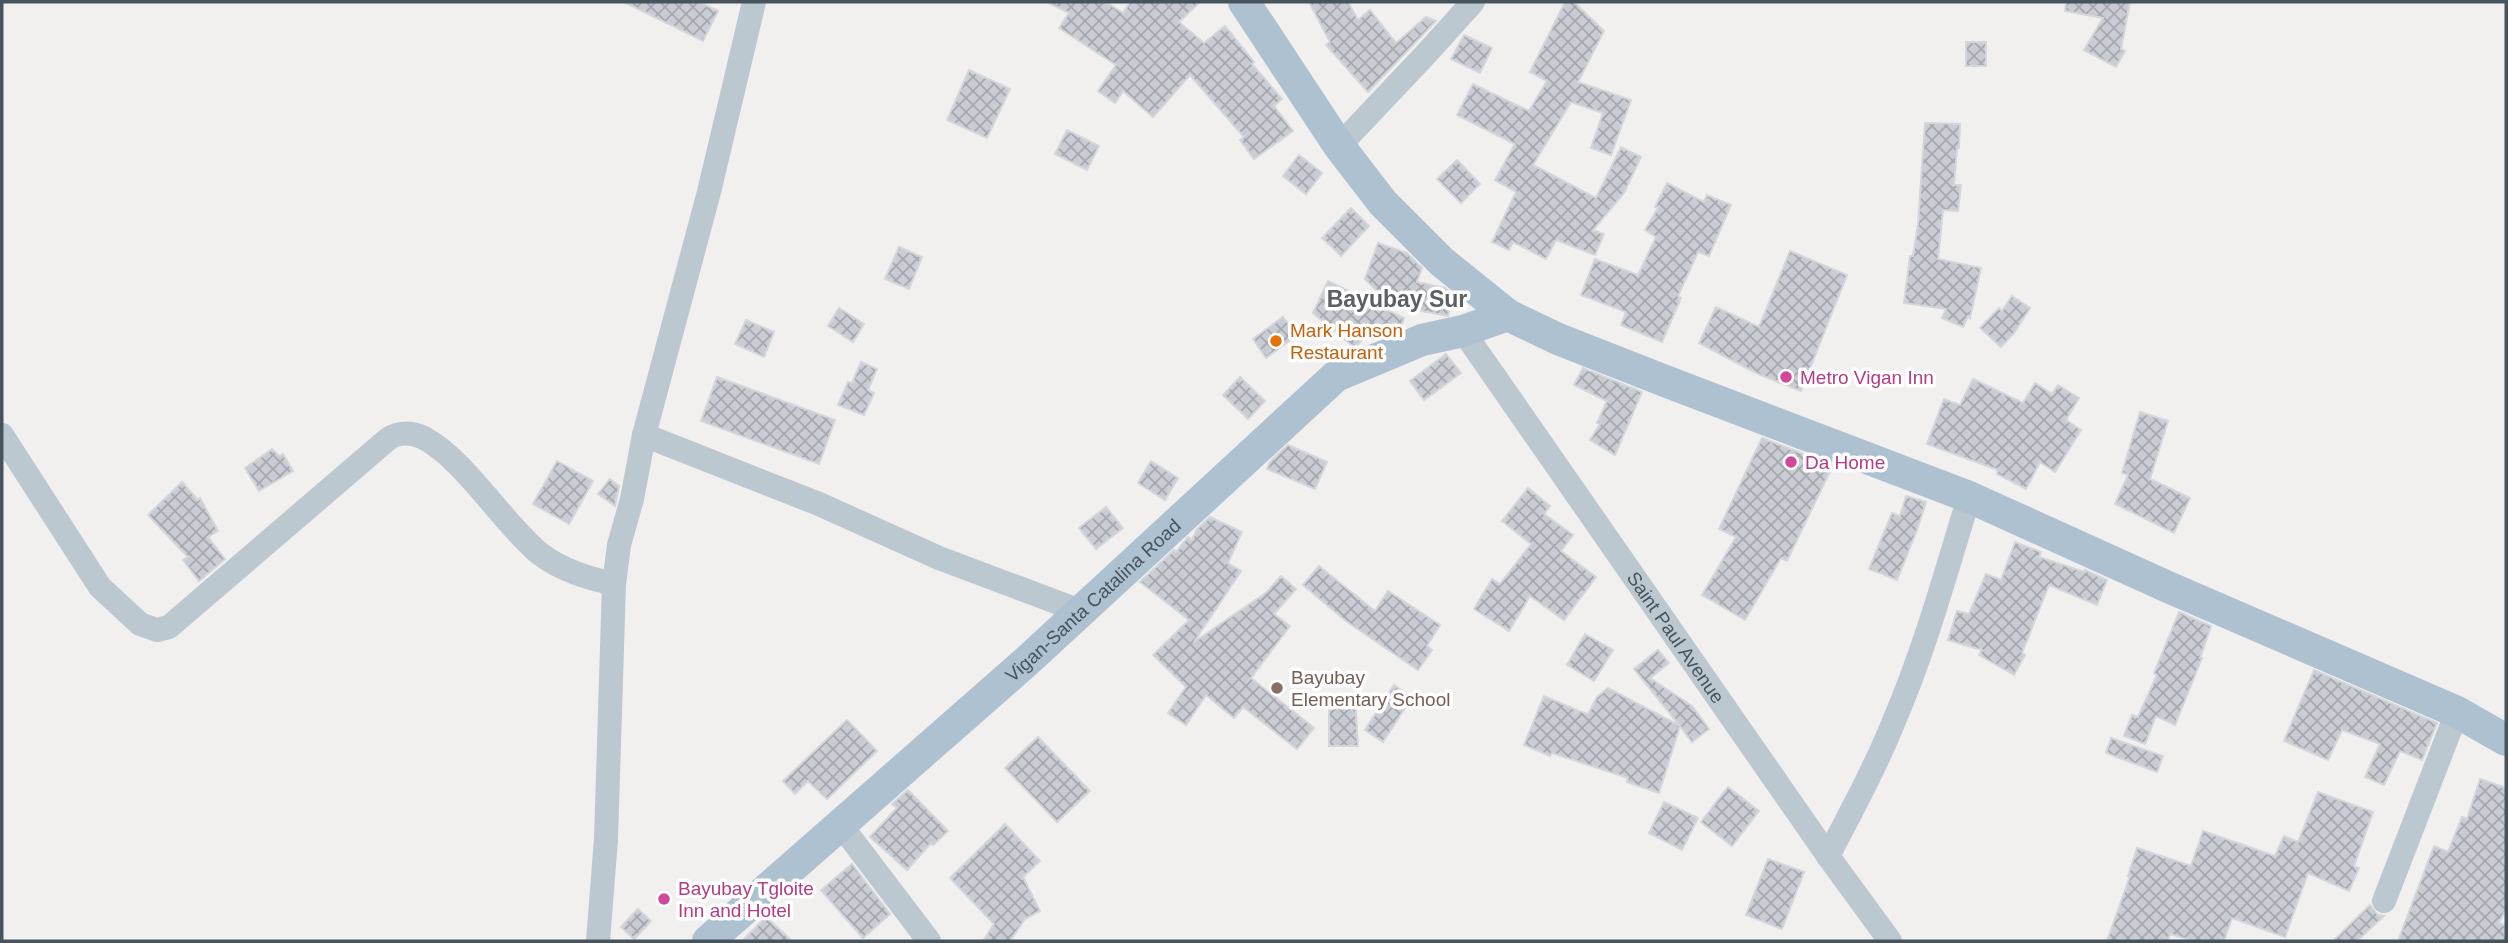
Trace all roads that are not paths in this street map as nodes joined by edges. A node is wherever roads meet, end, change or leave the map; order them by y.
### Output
1 (754, 2) edge
2 (1244, 2) edge
3 (1473, 2) edge
4 (1339, 146) junction
5 (1508, 315) junction
6 (1463, 331) junction
7 (2, 435) edge
8 (644, 435) junction
9 (1969, 497) junction
10 (614, 584) junction
11 (1080, 611) junction
12 (2456, 712) junction
13 (2506, 740) edge
14 (840, 824) junction
15 (1828, 856) junction
16 (2384, 901) dead end
17 (598, 941) edge
18 (708, 941) edge
19 (929, 941) edge
20 (1890, 941) edge

1 - 8 street
2 - 4 main road
3 - 4 street
4 - 5 main road
5 - 6 main road, Vigan-Santa Catalina Road
5 - 9 main road
6 - 11 main road, Vigan-Santa Catalina Road
6 - 15 street, Saint Paul Avenue
7 - 10 street
8 - 10 street
8 - 11 street
9 - 12 main road
9 - 15 street
10 - 17 street
11 - 14 main road, Vigan-Santa Catalina Road
12 - 13 main road
12 - 16 street
14 - 18 main road, Vigan-Santa Catalina Road
14 - 19 street
15 - 20 street, Saint Paul Avenue

